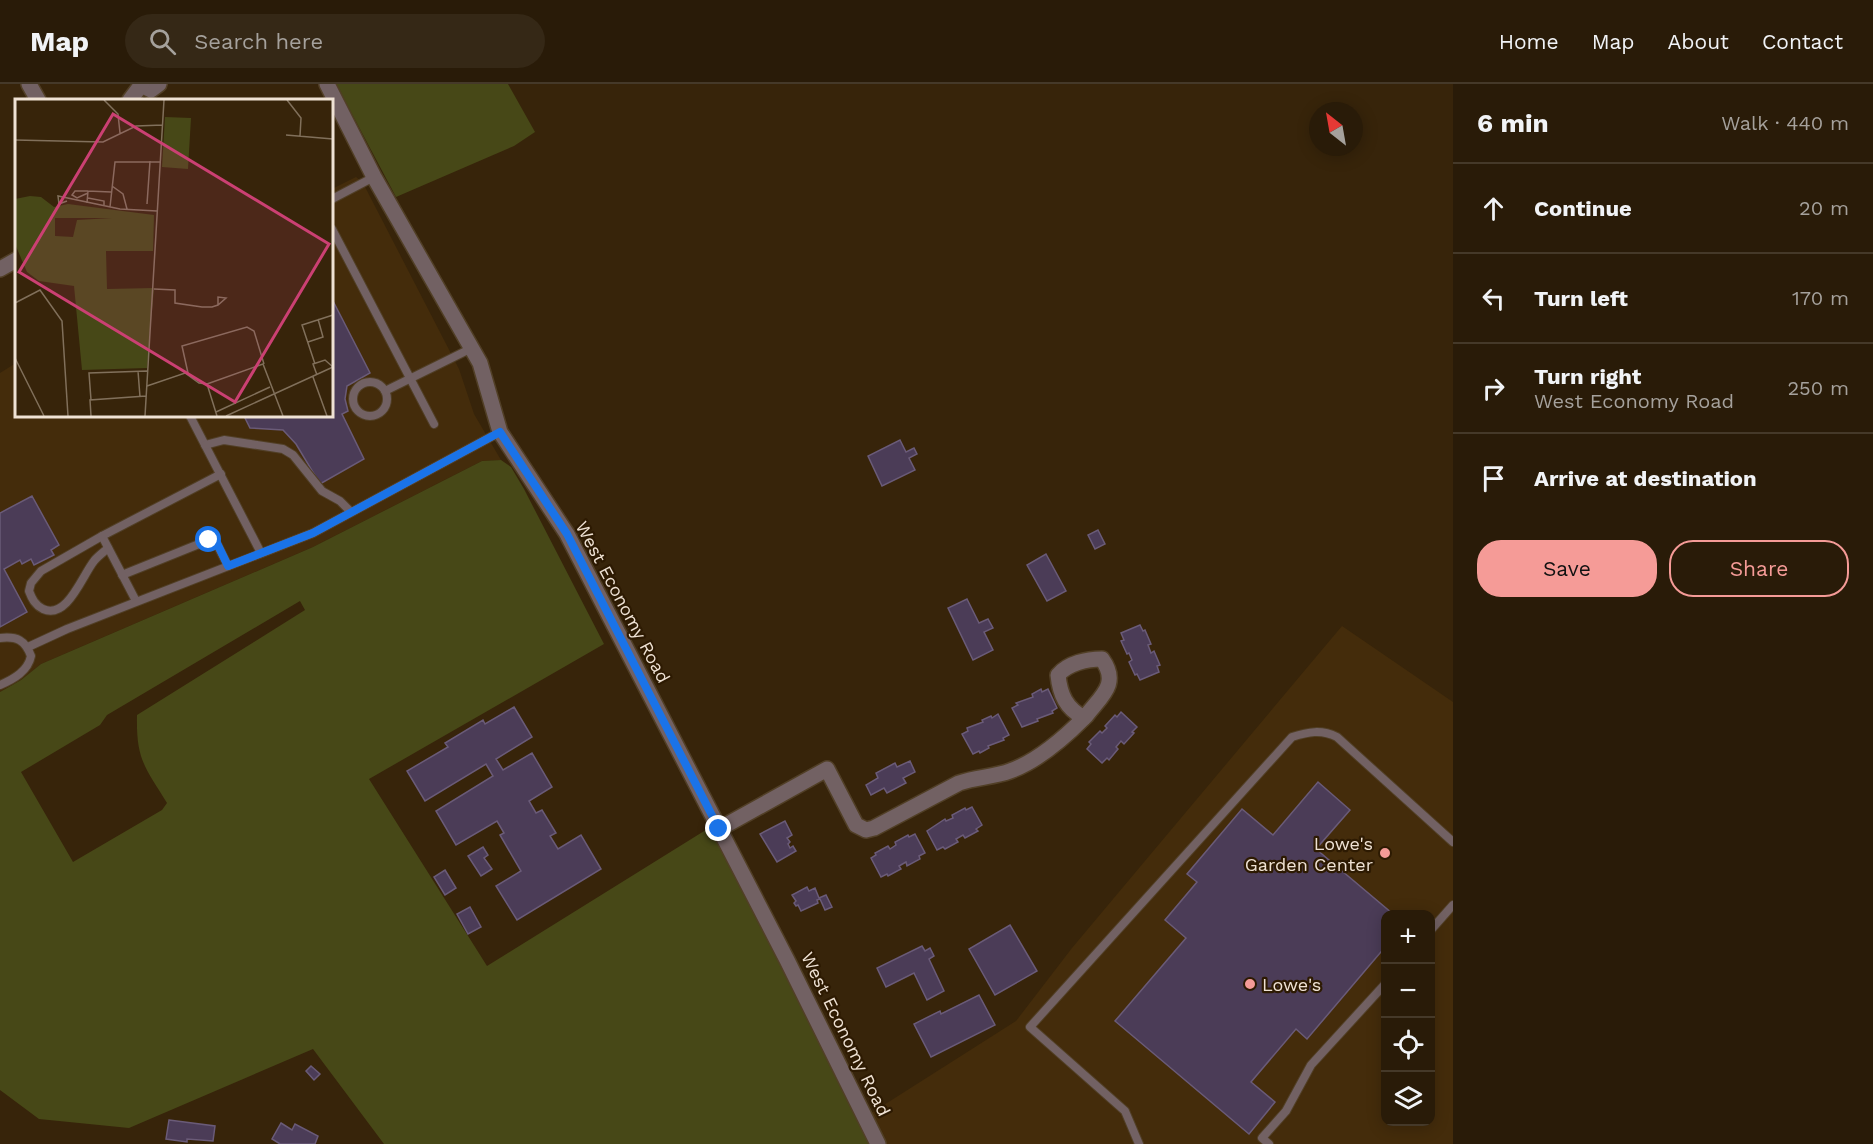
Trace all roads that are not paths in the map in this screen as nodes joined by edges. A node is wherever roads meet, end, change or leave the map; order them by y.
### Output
1 (29, 84) edge
2 (159, 84) edge
3 (327, 84) edge
4 (142, 85) edge
5 (37, 99) edge
6 (131, 99) edge
7 (374, 177) junction
8 (333, 199) edge
9 (333, 231) edge
10 (15, 261) edge
11 (0, 269) edge
12 (471, 348) junction
13 (410, 379) junction
14 (385, 391) junction
15 (191, 417) edge
16 (434, 424) dead end
17 (500, 432) junction
18 (205, 445) junction
19 (221, 474) junction
20 (351, 512) junction
21 (102, 536) junction
22 (108, 548) junction
23 (261, 553) junction
24 (228, 566) junction
25 (122, 575) junction
26 (136, 601) junction
27 (0, 638) edge
28 (28, 647) junction
29 (0, 685) edge
30 (1084, 718) dead end
31 (719, 829) junction
32 (1453, 842) edge
33 (1453, 905) edge
34 (1435, 926) edge
35 (1381, 988) edge
36 (1263, 1142) edge
37 (878, 1144) edge
38 (1140, 1144) edge

1 - 5 street
2 - 4 street
3 - 7 street, West Economy Road
4 - 6 street
7 - 8 lane
7 - 12 street, West Economy Road
9 - 13 lane
10 - 11 street
12 - 13 lane
12 - 17 street, West Economy Road
13 - 14 lane
13 - 16 lane
14 - 14 lane
15 - 18 lane
17 - 20 lane
17 - 31 street, West Economy Road
18 - 19 lane
18 - 20 lane
19 - 21 lane
19 - 23 lane
20 - 23 lane
21 - 22 lane
21 - 22 lane
22 - 25 lane
23 - 24 lane
24 - 25 lane
24 - 26 lane
25 - 26 lane
26 - 28 lane
27 - 28 lane
28 - 29 lane
30 - 31 street
31 - 37 street, West Economy Road
32 - 38 lane
33 - 34 lane
35 - 36 lane

